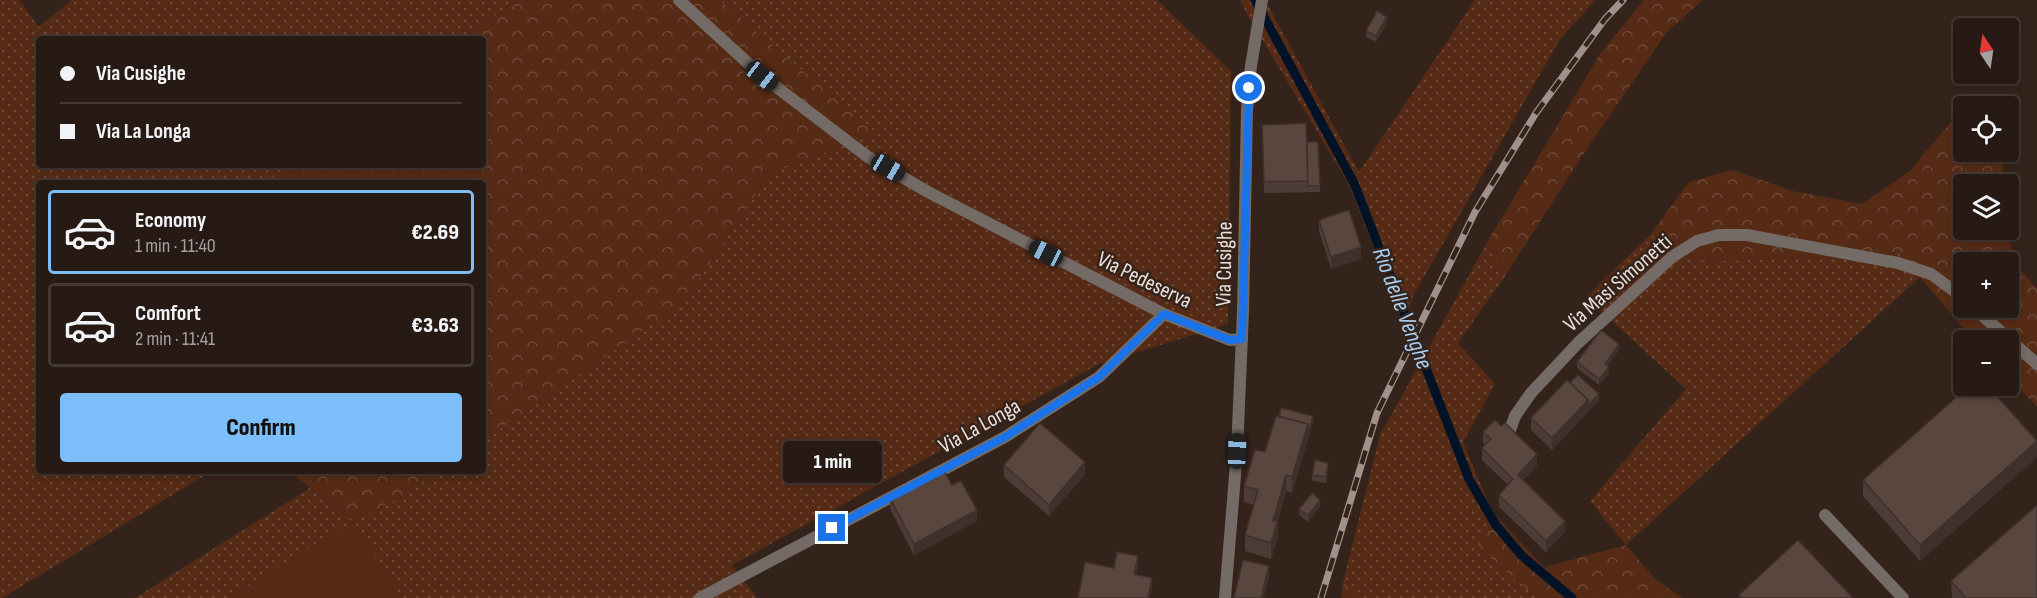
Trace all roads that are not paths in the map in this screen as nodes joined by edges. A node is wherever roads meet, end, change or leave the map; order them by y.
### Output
1 (679, 0) edge
2 (1262, 0) edge
3 (1953, 290) edge
4 (1164, 314) junction
5 (1985, 318) edge
6 (1242, 339) junction
7 (2037, 364) edge
8 (1508, 436) edge
9 (1825, 515) dead end
10 (700, 598) edge
11 (1226, 598) edge
12 (1903, 598) edge

1 - 4 street, Via Pedeserva
2 - 6 street, Via Cusighe
3 - 8 street, Via Masi Simonetti
4 - 6 street, Via Pedeserva
4 - 10 street, Via La Longa
5 - 7 street
6 - 11 street, Via Cusighe
9 - 12 street

